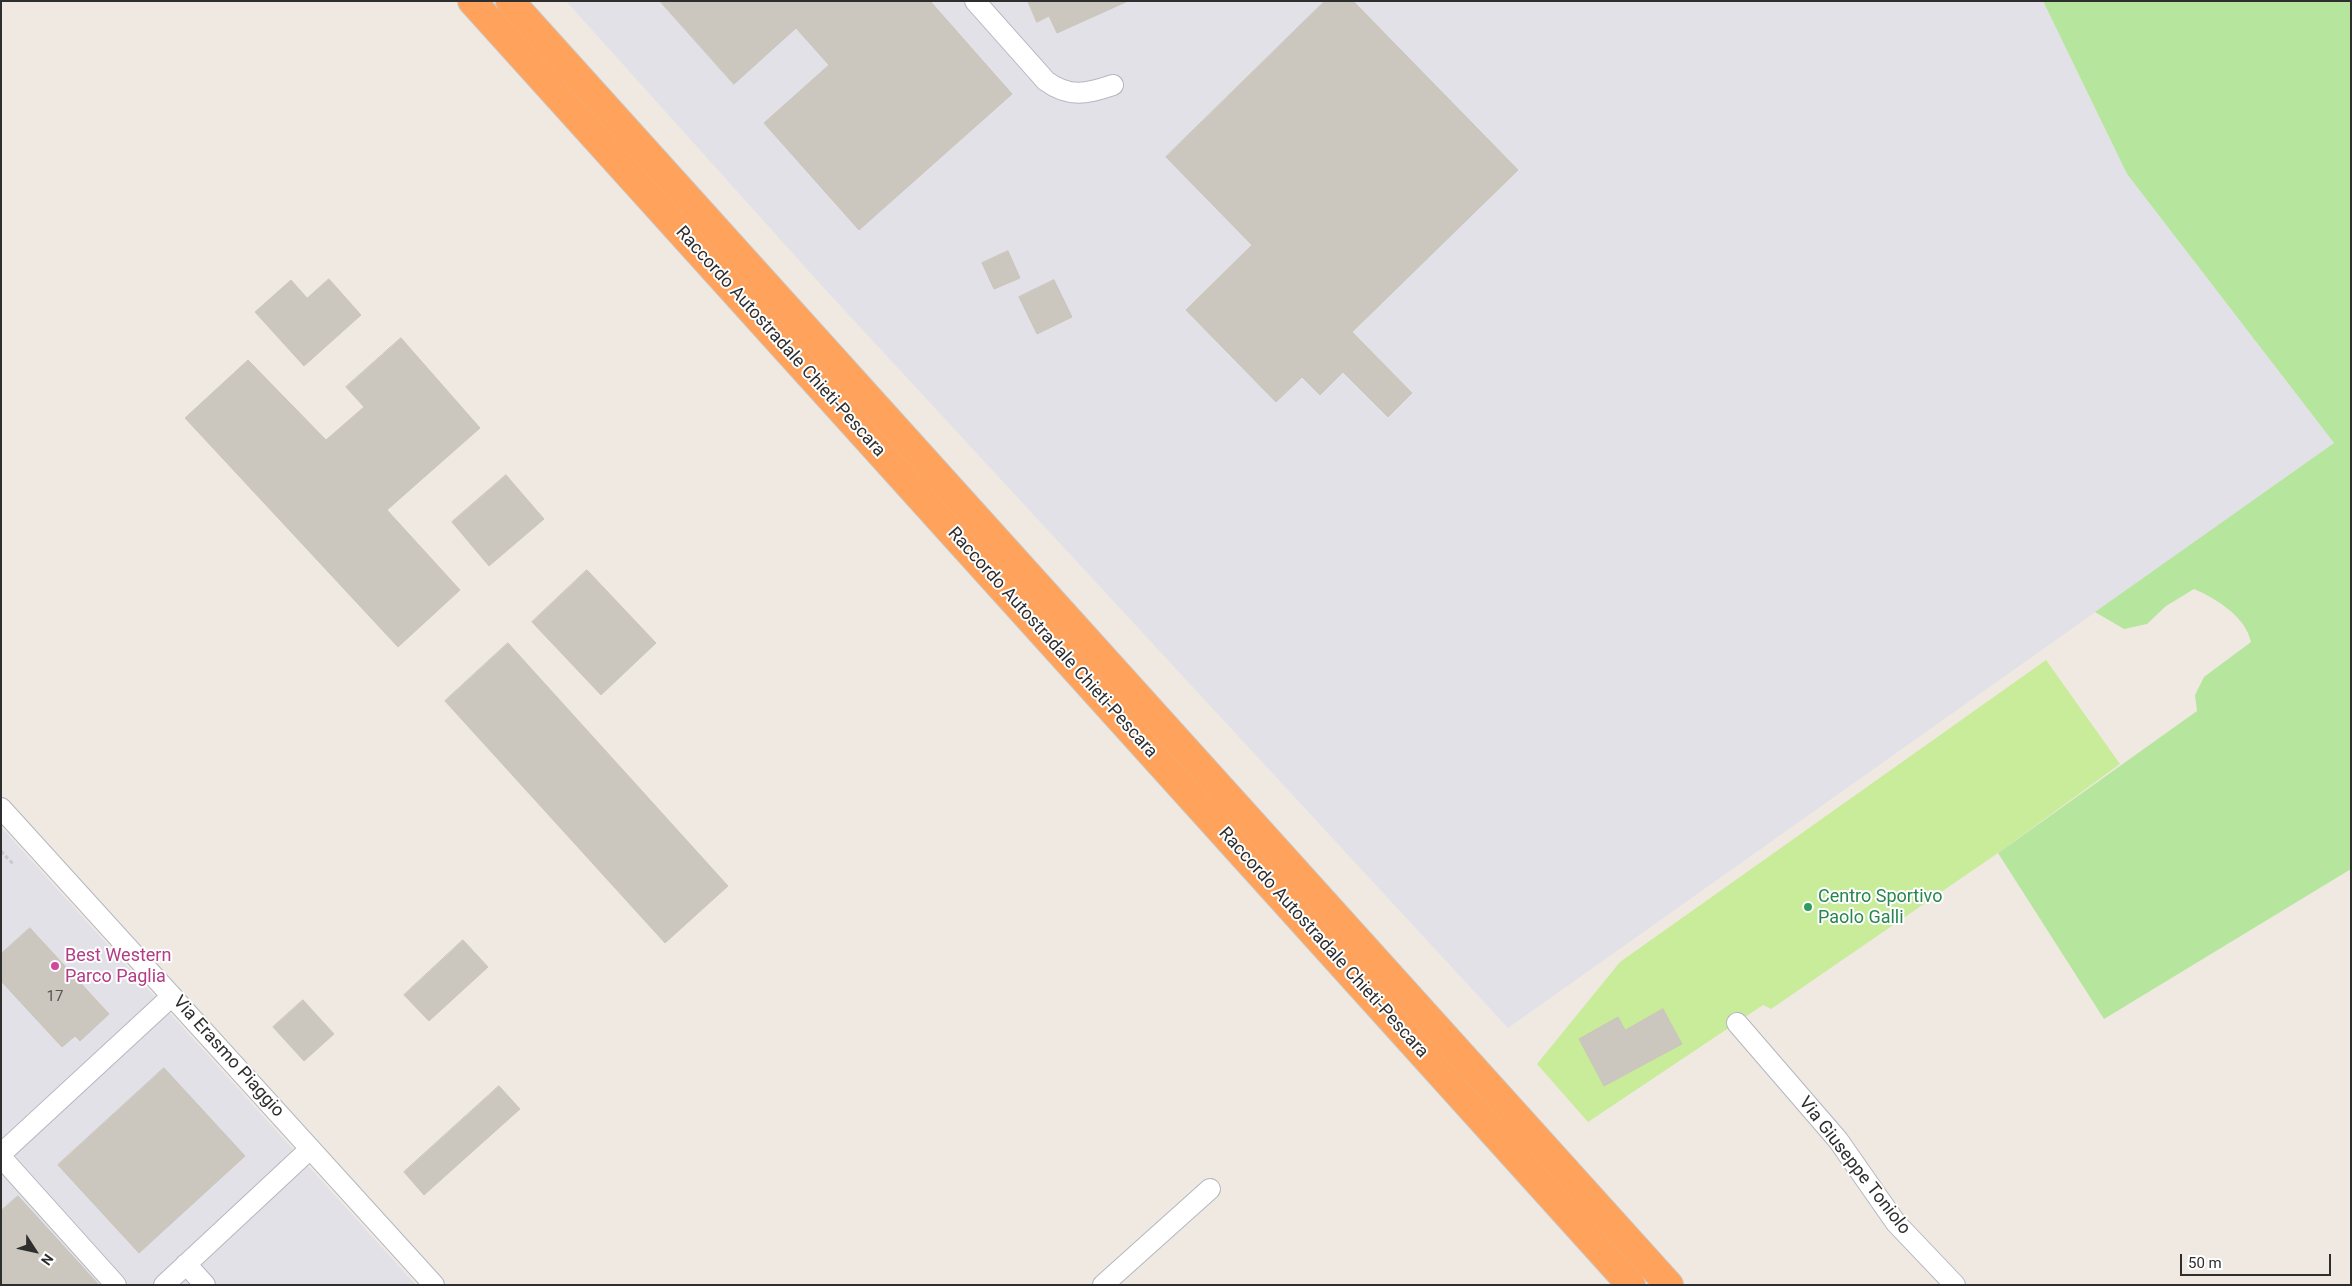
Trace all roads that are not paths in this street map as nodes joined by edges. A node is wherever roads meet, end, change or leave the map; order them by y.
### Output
1 (472, 1) edge
2 (510, 1) edge
3 (975, 1) edge
4 (1113, 85) dead end
5 (1, 808) edge
6 (172, 996) junction
7 (1737, 1023) dead end
8 (310, 1149) junction
9 (1, 1155) edge
10 (1210, 1189) dead end
11 (186, 1264) junction
12 (116, 1285) edge
13 (164, 1285) edge
14 (205, 1285) edge
15 (434, 1285) edge
16 (1103, 1285) edge
17 (1632, 1285) edge
18 (1670, 1285) edge
19 (1955, 1285) edge

1 - 17 highway, Raccordo Autostradale Chieti-Pescara
2 - 18 highway, Raccordo Autostradale Chieti-Pescara
3 - 4 street
5 - 6 street, Via Erasmo Piaggio
6 - 8 street, Via Erasmo Piaggio
6 - 9 street
7 - 19 street, Via Giuseppe Toniolo
8 - 11 street
8 - 15 street, Via Erasmo Piaggio
9 - 12 street
10 - 16 street
11 - 13 street
11 - 14 street

